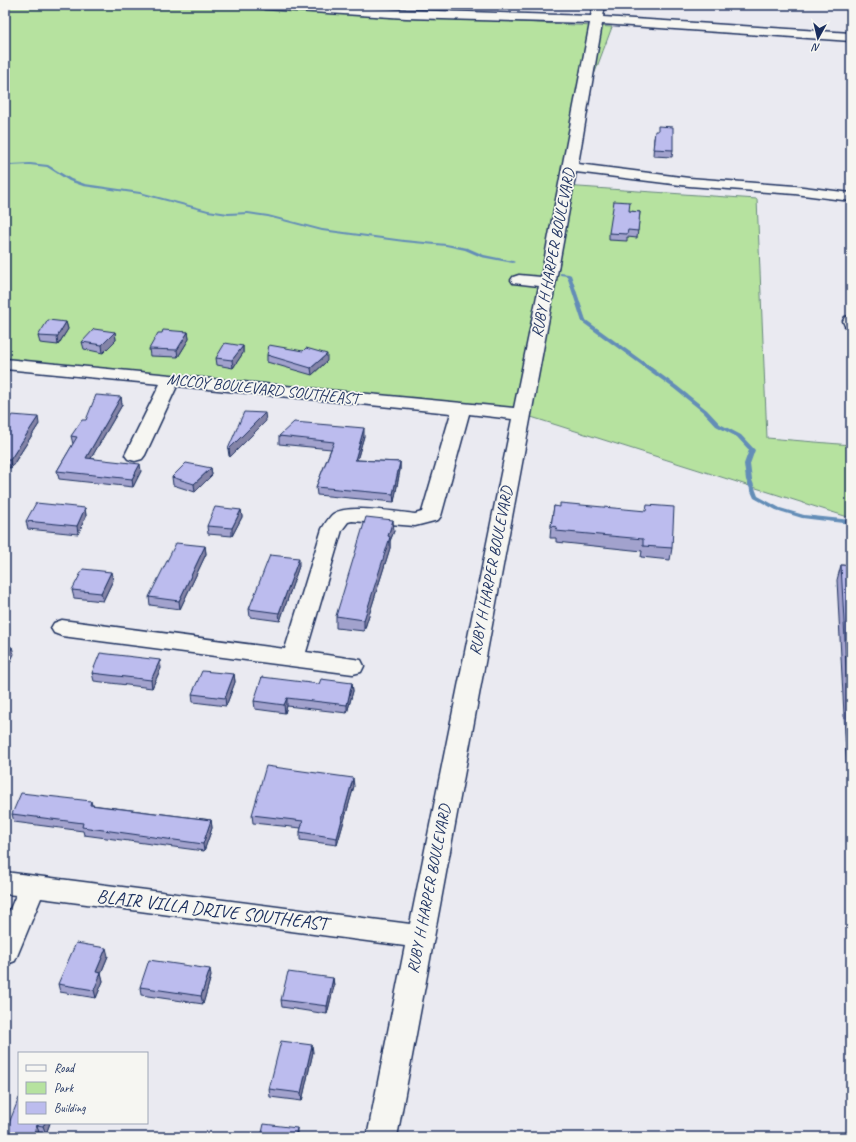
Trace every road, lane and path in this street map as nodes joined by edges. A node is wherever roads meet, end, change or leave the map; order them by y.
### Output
1 (265, 5) edge
2 (441, 10) edge
3 (596, 10) edge
4 (621, 10) dead end
5 (539, 18) junction
6 (687, 25) junction
7 (851, 37) edge
8 (593, 42) junction
9 (569, 168) junction
10 (851, 197) edge
11 (519, 280) dead end
12 (547, 282) junction
13 (5, 364) edge
14 (171, 380) junction
15 (462, 408) junction
16 (522, 414) junction
17 (135, 455) dead end
18 (62, 628) dead end
19 (293, 658) junction
20 (353, 666) dead end
21 (5, 883) edge
22 (34, 886) junction
23 (420, 937) junction
24 (5, 953) edge
25 (382, 1137) edge

1 - 2 street
2 - 5 street
3 - 5 street
3 - 6 street
3 - 8 street, RUBY H HARPER BOULEVARD
4 - 6 street
5 - 8 street
6 - 7 street
8 - 9 street, RUBY H HARPER BOULEVARD
9 - 10 street
9 - 12 street, RUBY H HARPER BOULEVARD
11 - 12 street
12 - 16 street, RUBY H HARPER BOULEVARD
13 - 14 street, MCCOY BOULEVARD SOUTHEAST
14 - 15 street, MCCOY BOULEVARD SOUTHEAST
14 - 17 street
15 - 16 street, MCCOY BOULEVARD SOUTHEAST
15 - 19 street
16 - 23 street, RUBY H HARPER BOULEVARD
18 - 19 street
19 - 20 street
21 - 22 street, BLAIR VILLA DRIVE SOUTHEAST
22 - 23 street, BLAIR VILLA DRIVE SOUTHEAST
22 - 24 street
23 - 25 street, RUBY H HARPER BOULEVARD

